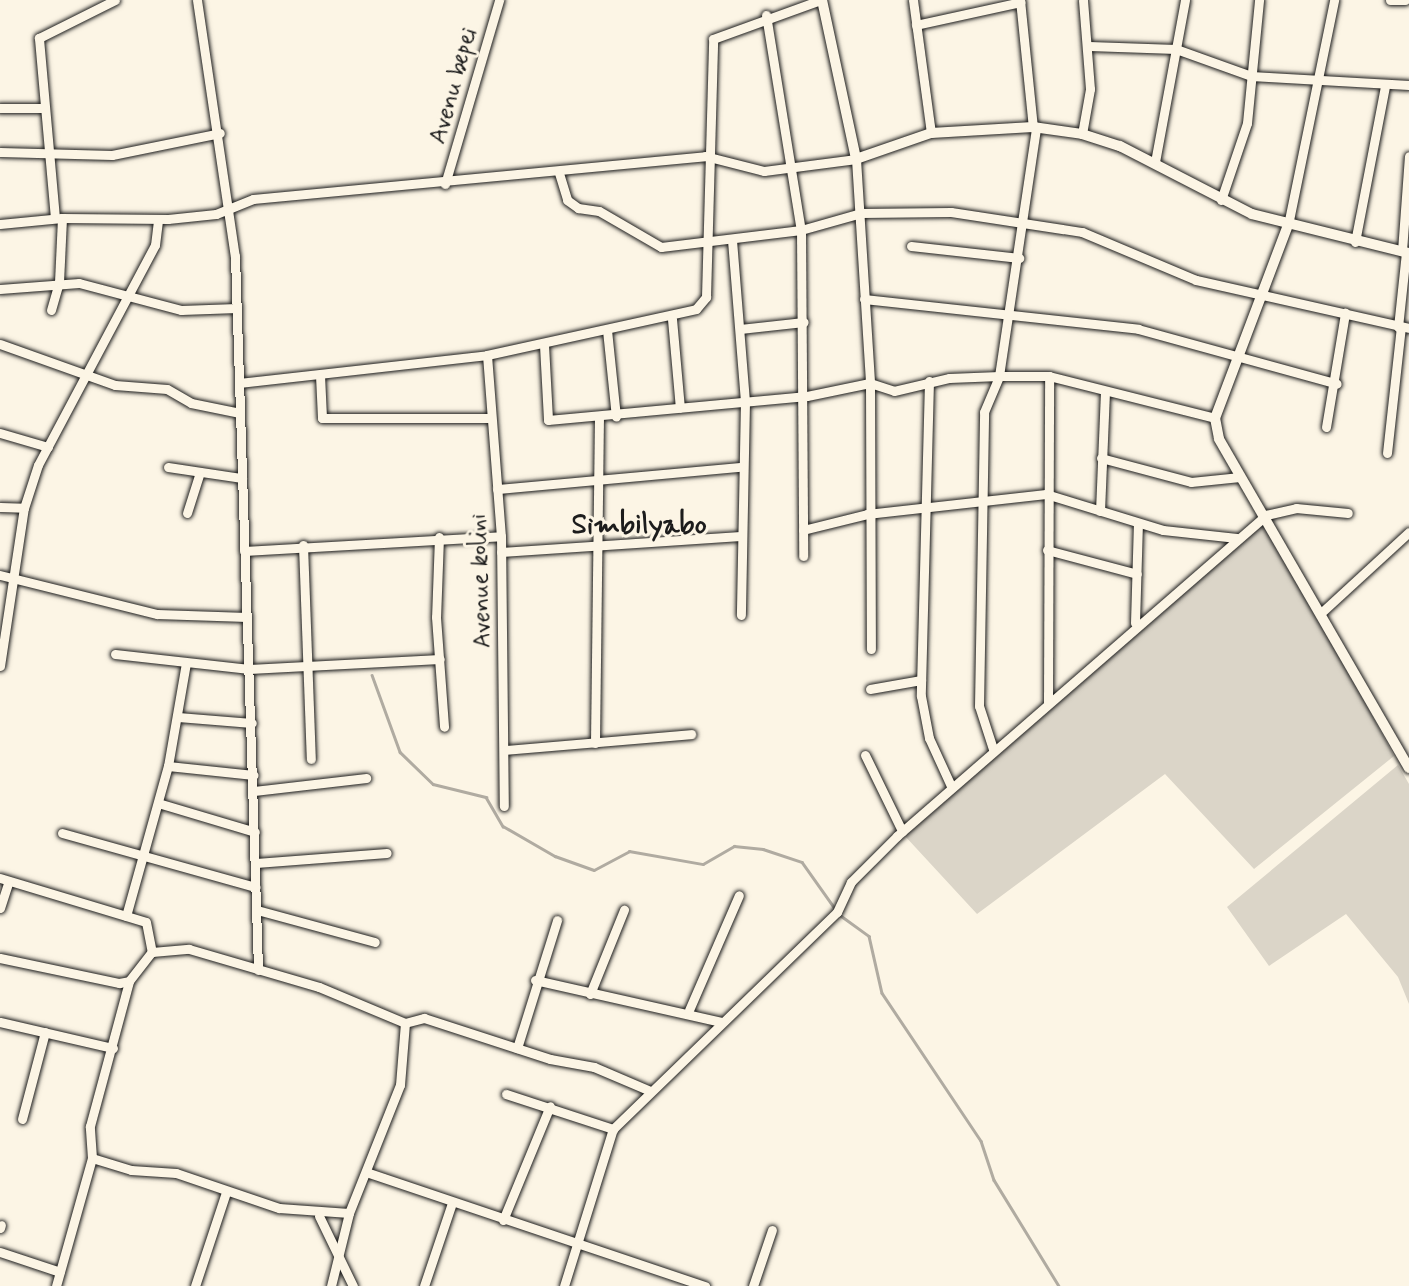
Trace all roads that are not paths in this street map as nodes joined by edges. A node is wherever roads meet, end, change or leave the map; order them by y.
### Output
1 (115, 0) edge
2 (197, 0) edge
3 (499, 0) edge
4 (822, 0) edge
5 (912, 0) edge
6 (965, 0) edge
7 (1083, 0) edge
8 (1185, 0) edge
9 (1259, 0) edge
10 (1335, 0) edge
11 (1390, 0) edge
12 (1405, 0) edge
13 (1020, 1) edge
14 (967, 12) junction
15 (766, 15) junction
16 (916, 25) junction
17 (1089, 46) junction
18 (1175, 49) junction
19 (1251, 75) junction
20 (1322, 80) junction
21 (1409, 85) edge
22 (1385, 86) junction
23 (0, 108) edge
24 (44, 108) junction
25 (1034, 127) junction
26 (931, 133) junction
27 (220, 134) junction
28 (1082, 134) junction
29 (48, 149) junction
30 (0, 152) edge
31 (705, 156) junction
32 (1409, 156) edge
33 (856, 159) junction
34 (1155, 162) junction
35 (794, 170) junction
36 (559, 173) junction
37 (445, 184) junction
38 (1221, 200) junction
39 (230, 206) junction
40 (861, 213) junction
41 (58, 218) junction
42 (158, 219) junction
43 (1026, 221) junction
44 (0, 224) edge
45 (1288, 225) junction
46 (801, 230) junction
47 (732, 240) junction
48 (1355, 242) junction
49 (707, 243) junction
50 (912, 246) dead end
51 (1406, 252) edge
52 (1019, 258) junction
53 (59, 282) junction
54 (0, 289) edge
55 (1264, 291) junction
56 (127, 296) junction
57 (863, 299) junction
58 (237, 308) junction
59 (51, 310) dead end
60 (1345, 313) junction
61 (1008, 314) junction
62 (672, 319) junction
63 (803, 322) junction
64 (1403, 328) edge
65 (740, 329) junction
66 (607, 330) junction
67 (0, 344) edge
68 (544, 345) junction
69 (487, 355) junction
70 (1239, 356) junction
71 (320, 375) junction
72 (89, 376) junction
73 (999, 376) junction
74 (1049, 376) junction
75 (929, 381) junction
76 (239, 383) junction
77 (870, 383) junction
78 (1337, 384) junction
79 (1105, 391) junction
80 (807, 396) junction
81 (746, 401) junction
82 (680, 408) junction
83 (240, 413) junction
84 (617, 417) junction
85 (491, 418) junction
86 (1215, 418) junction
87 (599, 419) junction
88 (1326, 427) dead end
89 (0, 433) edge
90 (48, 447) junction
91 (1387, 453) dead end
92 (1101, 457) junction
93 (167, 467) dead end
94 (741, 467) junction
95 (200, 472) junction
96 (1240, 477) junction
97 (242, 478) junction
98 (600, 480) junction
99 (497, 489) junction
100 (1046, 494) junction
101 (980, 499) junction
102 (0, 507) edge
103 (24, 508) junction
104 (925, 508) junction
105 (1100, 511) junction
106 (187, 513) dead end
107 (1348, 513) dead end
108 (867, 514) junction
109 (1266, 515) junction
110 (1138, 523) junction
111 (803, 530) junction
112 (1409, 532) edge
113 (501, 536) junction
114 (740, 536) junction
115 (439, 537) junction
116 (1237, 538) junction
117 (303, 545) junction
118 (597, 548) junction
119 (1047, 550) junction
120 (244, 551) junction
121 (501, 552) junction
122 (803, 556) dead end
123 (1137, 574) junction
124 (0, 575) edge
125 (18, 578) junction
126 (1322, 612) junction
127 (741, 615) dead end
128 (247, 617) junction
129 (1135, 622) junction
130 (2, 643) edge
131 (871, 649) dead end
132 (115, 654) dead end
133 (440, 659) junction
134 (186, 663) junction
135 (0, 666) edge
136 (309, 666) junction
137 (250, 669) junction
138 (921, 680) junction
139 (870, 689) dead end
140 (1048, 702) junction
141 (178, 717) junction
142 (252, 723) junction
143 (444, 727) dead end
144 (691, 734) dead end
145 (595, 743) junction
146 (993, 749) junction
147 (505, 750) junction
148 (865, 755) dead end
149 (312, 759) dead end
150 (168, 766) junction
151 (1409, 768) edge
152 (254, 775) junction
153 (366, 778) dead end
154 (951, 786) junction
155 (254, 791) junction
156 (158, 803) junction
157 (505, 806) dead end
158 (902, 831) junction
159 (255, 832) junction
160 (62, 833) dead end
161 (387, 853) dead end
162 (143, 857) junction
163 (256, 863) junction
164 (5, 879) edge
165 (256, 887) junction
166 (739, 895) dead end
167 (0, 908) edge
168 (257, 910) junction
169 (624, 911) dead end
170 (126, 916) junction
171 (557, 920) dead end
172 (375, 942) dead end
173 (152, 953) junction
174 (0, 958) edge
175 (258, 970) junction
176 (536, 980) junction
177 (129, 981) junction
178 (590, 994) junction
179 (689, 1010) junction
180 (0, 1022) edge
181 (721, 1022) junction
182 (405, 1023) junction
183 (45, 1032) junction
184 (113, 1048) junction
185 (517, 1048) junction
186 (648, 1090) junction
187 (506, 1094) dead end
188 (550, 1106) junction
189 (22, 1119) dead end
190 (613, 1129) junction
191 (92, 1158) junction
192 (366, 1172) junction
193 (226, 1192) junction
194 (452, 1203) junction
195 (349, 1213) junction
196 (319, 1216) junction
197 (503, 1220) junction
198 (772, 1230) dead end
199 (577, 1246) junction
200 (0, 1252) edge
201 (341, 1252) junction
202 (60, 1272) junction
203 (56, 1286) edge
204 (195, 1286) edge
205 (331, 1286) edge
206 (353, 1286) edge
207 (424, 1286) edge
208 (564, 1286) edge
209 (705, 1286) edge
210 (753, 1286) edge

1 - 24 street
2 - 27 street
3 - 37 street, Avenu bepei
4 - 15 street
4 - 33 street
5 - 16 street
6 - 14 street
7 - 17 street
8 - 18 street
9 - 19 street
10 - 20 street
11 - 12 street
13 - 14 street
13 - 25 street
14 - 16 street
15 - 31 street
15 - 35 street
16 - 26 street
17 - 18 street
17 - 28 street
18 - 19 street
18 - 34 street
19 - 20 street
19 - 38 street
20 - 22 street
20 - 45 street
21 - 22 street
22 - 48 street
23 - 24 street
24 - 29 street
25 - 26 street
25 - 28 street
25 - 43 street
26 - 33 street
27 - 29 street
27 - 39 street
28 - 34 street
29 - 30 street
29 - 41 street
31 - 35 street
31 - 36 street
31 - 49 street
32 - 51 street
33 - 35 street
33 - 40 street
34 - 38 street
35 - 46 street
36 - 37 street
36 - 49 street
37 - 39 street
38 - 45 street
39 - 42 street
39 - 58 street
40 - 43 street
40 - 46 street
40 - 57 street
41 - 42 street
41 - 44 street
41 - 53 street
42 - 56 street
43 - 52 street
43 - 55 street
45 - 48 street
45 - 55 street
46 - 47 street
46 - 63 street
47 - 49 street
47 - 65 street
48 - 51 street
49 - 62 street
50 - 52 street
51 - 64 street
52 - 61 street
53 - 54 street
53 - 56 street
53 - 59 street
55 - 60 street
55 - 70 street
56 - 58 street
56 - 72 street
57 - 61 street
57 - 77 street
58 - 76 street
60 - 64 street
60 - 78 street
61 - 70 street
61 - 73 street
62 - 66 street
62 - 82 street
63 - 65 street
63 - 80 street
64 - 91 street
65 - 81 street
66 - 68 street
66 - 84 street
67 - 72 street
68 - 69 street
68 - 87 street
69 - 71 street
69 - 85 street, Avenue kolini
70 - 78 street
70 - 86 street
71 - 76 street
71 - 85 street
72 - 83 street
72 - 90 street
73 - 74 street
73 - 75 street
73 - 101 street
74 - 79 street
74 - 100 street
75 - 77 street
75 - 104 street
76 - 83 street
77 - 80 street
77 - 108 street
78 - 88 street
79 - 86 street
79 - 92 street
80 - 81 street
80 - 111 street
81 - 82 street
81 - 94 street
82 - 84 street
83 - 97 street
84 - 87 street
85 - 99 street, Avenue kolini
86 - 96 street
87 - 98 street
89 - 90 street
90 - 103 street
92 - 96 street
92 - 105 street
93 - 95 street
94 - 98 street
94 - 114 street
95 - 97 street
95 - 106 street
96 - 109 street
97 - 120 street
98 - 99 street
98 - 118 street
99 - 113 street, Avenue kolini
100 - 101 street
100 - 105 street
100 - 119 street
101 - 104 street
101 - 146 street
102 - 103 street
103 - 125 street
104 - 108 street
104 - 138 street
105 - 110 street
107 - 109 street
108 - 111 street
108 - 131 street
109 - 116 street
109 - 126 street
110 - 116 street
110 - 123 street
111 - 122 street
112 - 126 street
113 - 115 street
113 - 121 street, Avenue kolini
114 - 118 street
114 - 127 street
115 - 117 street
115 - 133 street
116 - 129 street
117 - 120 street
117 - 136 street
118 - 121 street
118 - 145 street
119 - 123 street
119 - 140 street
120 - 128 street
121 - 147 street, Avenue kolini
123 - 129 street
124 - 125 street
125 - 128 street
125 - 130 street
126 - 151 street
128 - 137 street
129 - 140 street
130 - 135 street
132 - 134 street
133 - 136 street
133 - 143 street
134 - 137 street
134 - 141 street
136 - 137 street
136 - 149 street
137 - 142 street
138 - 139 street
138 - 154 street
140 - 146 street
141 - 142 street
141 - 150 street
142 - 152 street
144 - 145 street
145 - 147 street
146 - 154 street
147 - 157 street, Avenue kolini
148 - 158 street
150 - 152 street
150 - 156 street
152 - 155 street
153 - 155 street
154 - 158 street
155 - 159 street
156 - 159 street
156 - 162 street
158 - 181 street
159 - 163 street
160 - 162 street
161 - 163 street
162 - 165 street
162 - 170 street
163 - 165 street
164 - 167 street
164 - 170 street
165 - 168 street
166 - 179 street
168 - 172 street
168 - 175 street
169 - 178 street
170 - 173 street
171 - 176 street
173 - 175 street
173 - 177 street
174 - 177 street
175 - 182 street
176 - 178 street
176 - 185 street
177 - 184 street
178 - 179 street
179 - 181 street
180 - 183 street
181 - 186 street
182 - 185 street
182 - 192 street
183 - 184 street
183 - 189 street
184 - 191 street
185 - 186 street
186 - 190 street
187 - 188 street
188 - 190 street
188 - 197 street
190 - 199 street
191 - 193 street
191 - 202 street
192 - 194 street
192 - 195 street
193 - 196 street
193 - 204 street
194 - 197 street
194 - 207 street
195 - 196 street
195 - 201 street
196 - 201 street
197 - 199 street
198 - 210 street
199 - 208 street
199 - 209 street
200 - 202 street
201 - 205 street
201 - 206 street
202 - 203 street

